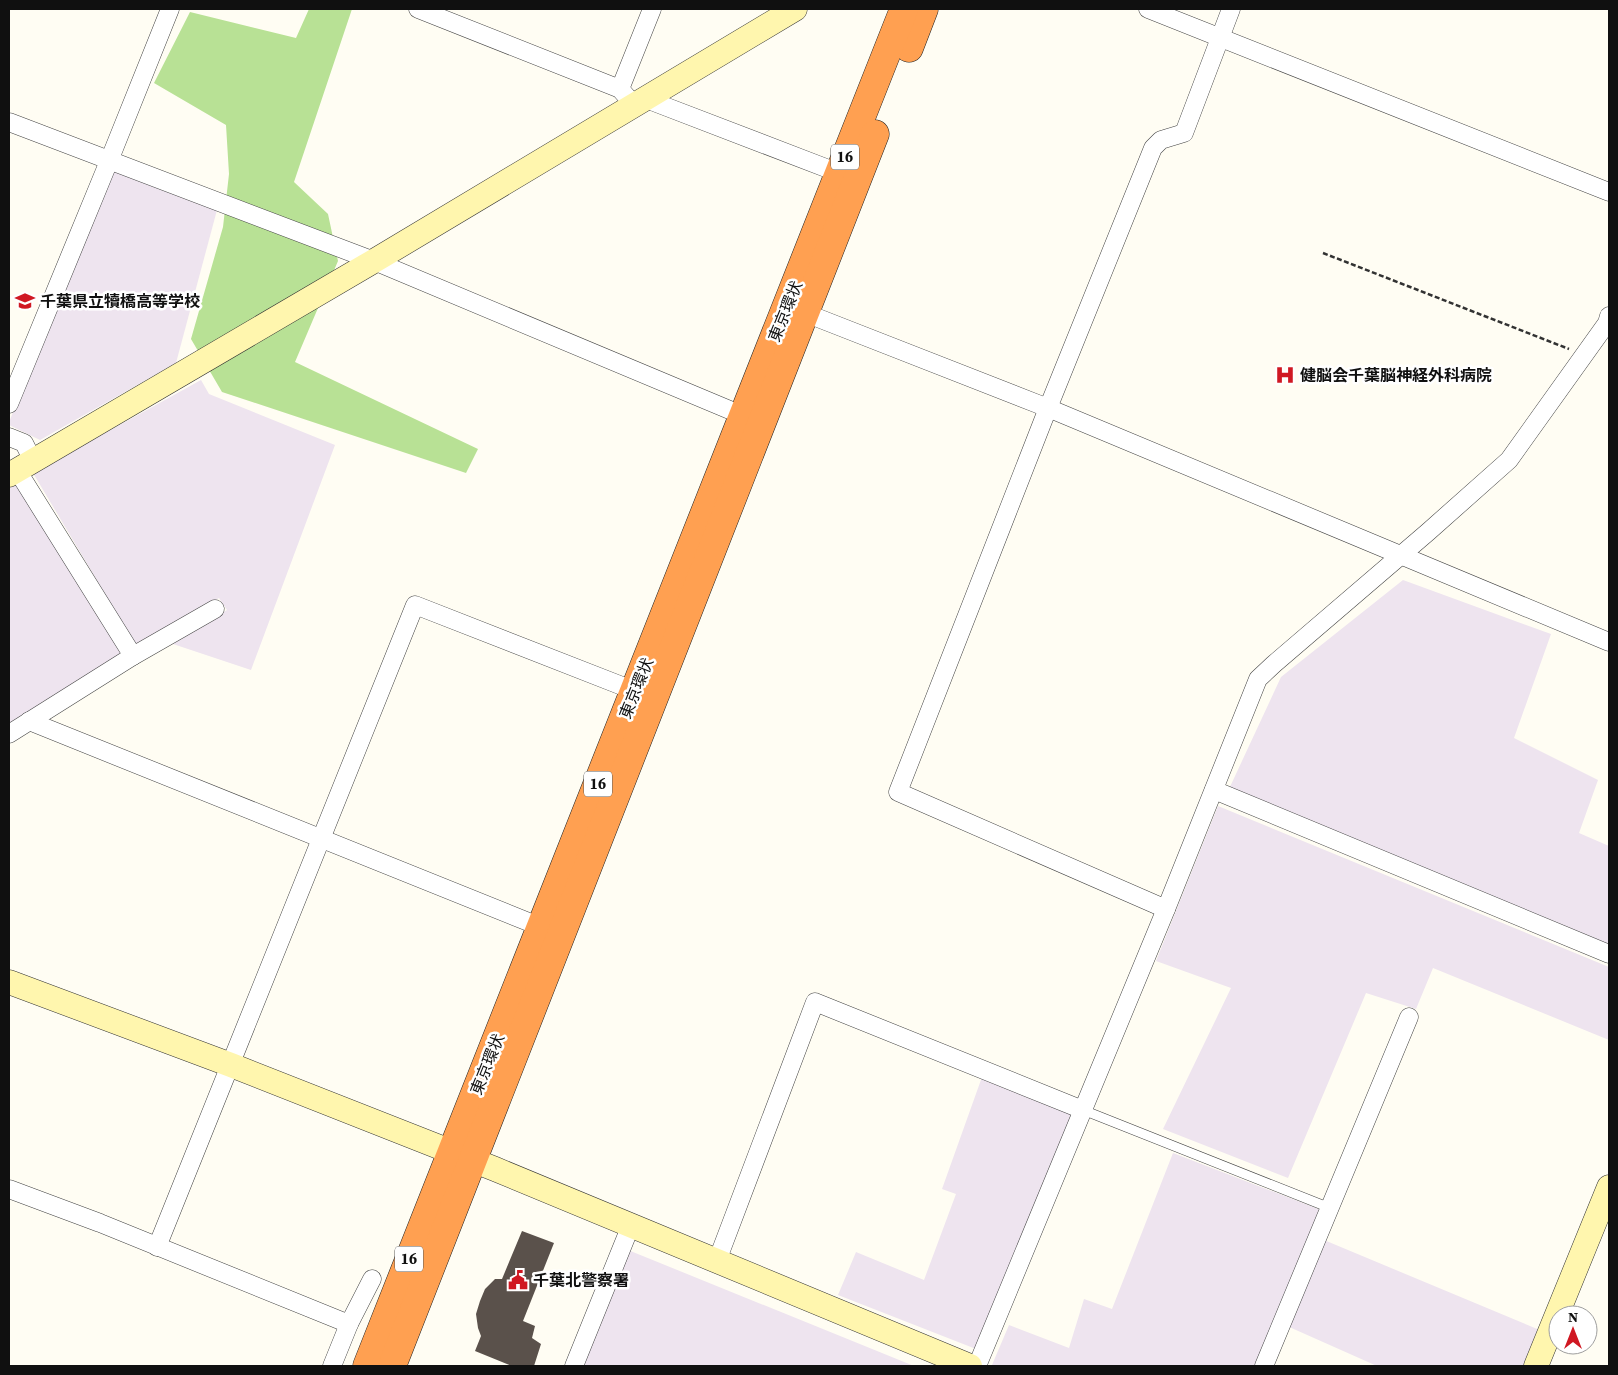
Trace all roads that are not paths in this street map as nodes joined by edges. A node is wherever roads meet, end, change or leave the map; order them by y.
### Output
1 (170, 9) edge
2 (418, 9) edge
3 (652, 9) edge
4 (795, 9) edge
5 (904, 9) edge
6 (924, 9) edge
7 (1148, 9) edge
8 (1231, 9) edge
9 (1221, 37) junction
10 (634, 98) junction
11 (9, 122) edge
12 (109, 161) junction
13 (839, 173) junction
14 (1609, 192) edge
15 (374, 261) junction
16 (797, 309) junction
17 (1609, 316) edge
18 (9, 404) edge
19 (1048, 408) junction
20 (744, 416) junction
21 (9, 437) edge
22 (20, 468) edge
23 (1400, 556) junction
24 (215, 609) dead end
25 (1609, 642) edge
26 (133, 656) junction
27 (635, 691) junction
28 (30, 721) junction
29 (9, 734) edge
30 (1214, 790) junction
31 (321, 839) junction
32 (1166, 910) junction
33 (541, 927) junction
34 (1609, 954) edge
35 (9, 982) edge
36 (1409, 1017) dead end
37 (231, 1065) junction
38 (1083, 1110) junction
39 (462, 1156) junction
40 (1609, 1188) edge
41 (9, 1189) edge
42 (1330, 1208) junction
43 (631, 1225) junction
44 (158, 1247) junction
45 (717, 1261) junction
46 (372, 1279) dead end
47 (349, 1324) junction
48 (332, 1366) edge
49 (367, 1366) edge
50 (392, 1366) edge
51 (574, 1366) edge
52 (970, 1366) edge
53 (978, 1366) edge
54 (1264, 1366) edge
55 (1536, 1366) edge

1 - 12 street
2 - 10 street
3 - 10 street
4 - 10 street
5 - 13 highway, 東京環状 / 16
6 - 16 highway, 東京環状 / 16
7 - 9 street
8 - 9 street
9 - 14 street
9 - 19 street
10 - 13 street
10 - 15 street
11 - 12 street
12 - 15 street
12 - 18 street
13 - 16 highway, 東京環状 / 16
15 - 20 street
15 - 22 street
16 - 19 street
16 - 20 highway, 東京環状 / 16
16 - 39 highway, 東京環状 / 16
17 - 23 street
19 - 23 street
19 - 32 street
20 - 27 highway, 東京環状 / 16
21 - 22 street
22 - 26 street
23 - 25 street
23 - 30 street
24 - 26 street
26 - 28 street
27 - 31 street
27 - 33 highway, 東京環状 / 16
28 - 29 street
28 - 31 street
30 - 32 street
30 - 34 street
31 - 33 street
31 - 37 street
32 - 38 street
33 - 39 highway, 東京環状 / 16
35 - 37 street
36 - 42 street
37 - 39 street
37 - 44 street
38 - 42 lane
38 - 45 street
38 - 53 street
39 - 43 street
39 - 49 highway, 東京環状 / 16
39 - 50 highway, 東京環状 / 16
40 - 55 street
41 - 44 street
42 - 54 street
43 - 45 street
43 - 51 street
44 - 47 street
45 - 52 street
46 - 47 street
47 - 48 street

